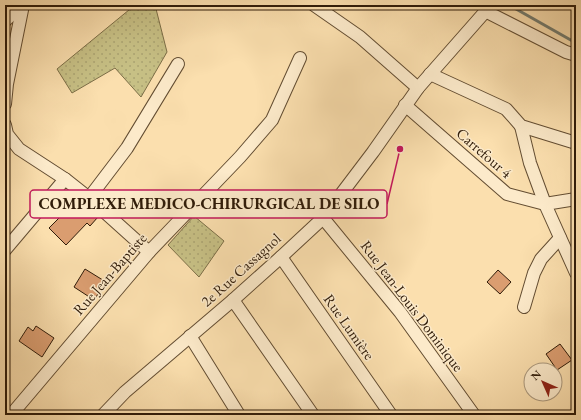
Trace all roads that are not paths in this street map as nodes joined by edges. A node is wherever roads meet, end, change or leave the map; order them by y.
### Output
1 (23, 5) edge
2 (314, 5) edge
3 (488, 8) edge
4 (5, 21) edge
5 (576, 55) edge
6 (300, 58) dead end
7 (178, 64) dead end
8 (430, 74) junction
9 (418, 88) junction
10 (5, 104) edge
11 (405, 105) junction
12 (5, 125) edge
13 (521, 126) junction
14 (576, 142) edge
15 (65, 180) junction
16 (89, 198) junction
17 (576, 200) edge
18 (545, 204) junction
19 (323, 218) junction
20 (560, 238) junction
21 (5, 250) edge
22 (149, 252) junction
23 (281, 257) junction
24 (576, 273) edge
25 (234, 300) junction
26 (524, 307) dead end
27 (190, 336) junction
28 (11, 415) edge
29 (103, 415) edge
30 (239, 415) edge
31 (313, 415) edge
32 (391, 415) edge
33 (474, 415) edge

1 - 4 street
1 - 10 street
2 - 9 street
3 - 5 street
3 - 8 street, 2e Rue Cassagnol
6 - 22 street, Rue Jean-Baptiste
7 - 16 street
8 - 9 street, 2e Rue Cassagnol
8 - 13 street
9 - 11 street, 2e Rue Cassagnol
11 - 18 street, Carrefour 4
11 - 19 street, 2e Rue Cassagnol
12 - 15 street
13 - 14 street
13 - 18 street
15 - 16 street
15 - 21 street
16 - 22 street
17 - 18 street, Carrefour 4
18 - 20 street
19 - 23 street, 2e Rue Cassagnol
19 - 33 street, Rue Jean-Louis Dominique
20 - 24 street
20 - 26 street
22 - 28 street, Rue Jean-Baptiste
23 - 25 street, 2e Rue Cassagnol
23 - 32 street, Rue Lumière
25 - 27 street, 2e Rue Cassagnol
25 - 31 street
27 - 29 street, 2e Rue Cassagnol
27 - 30 street

